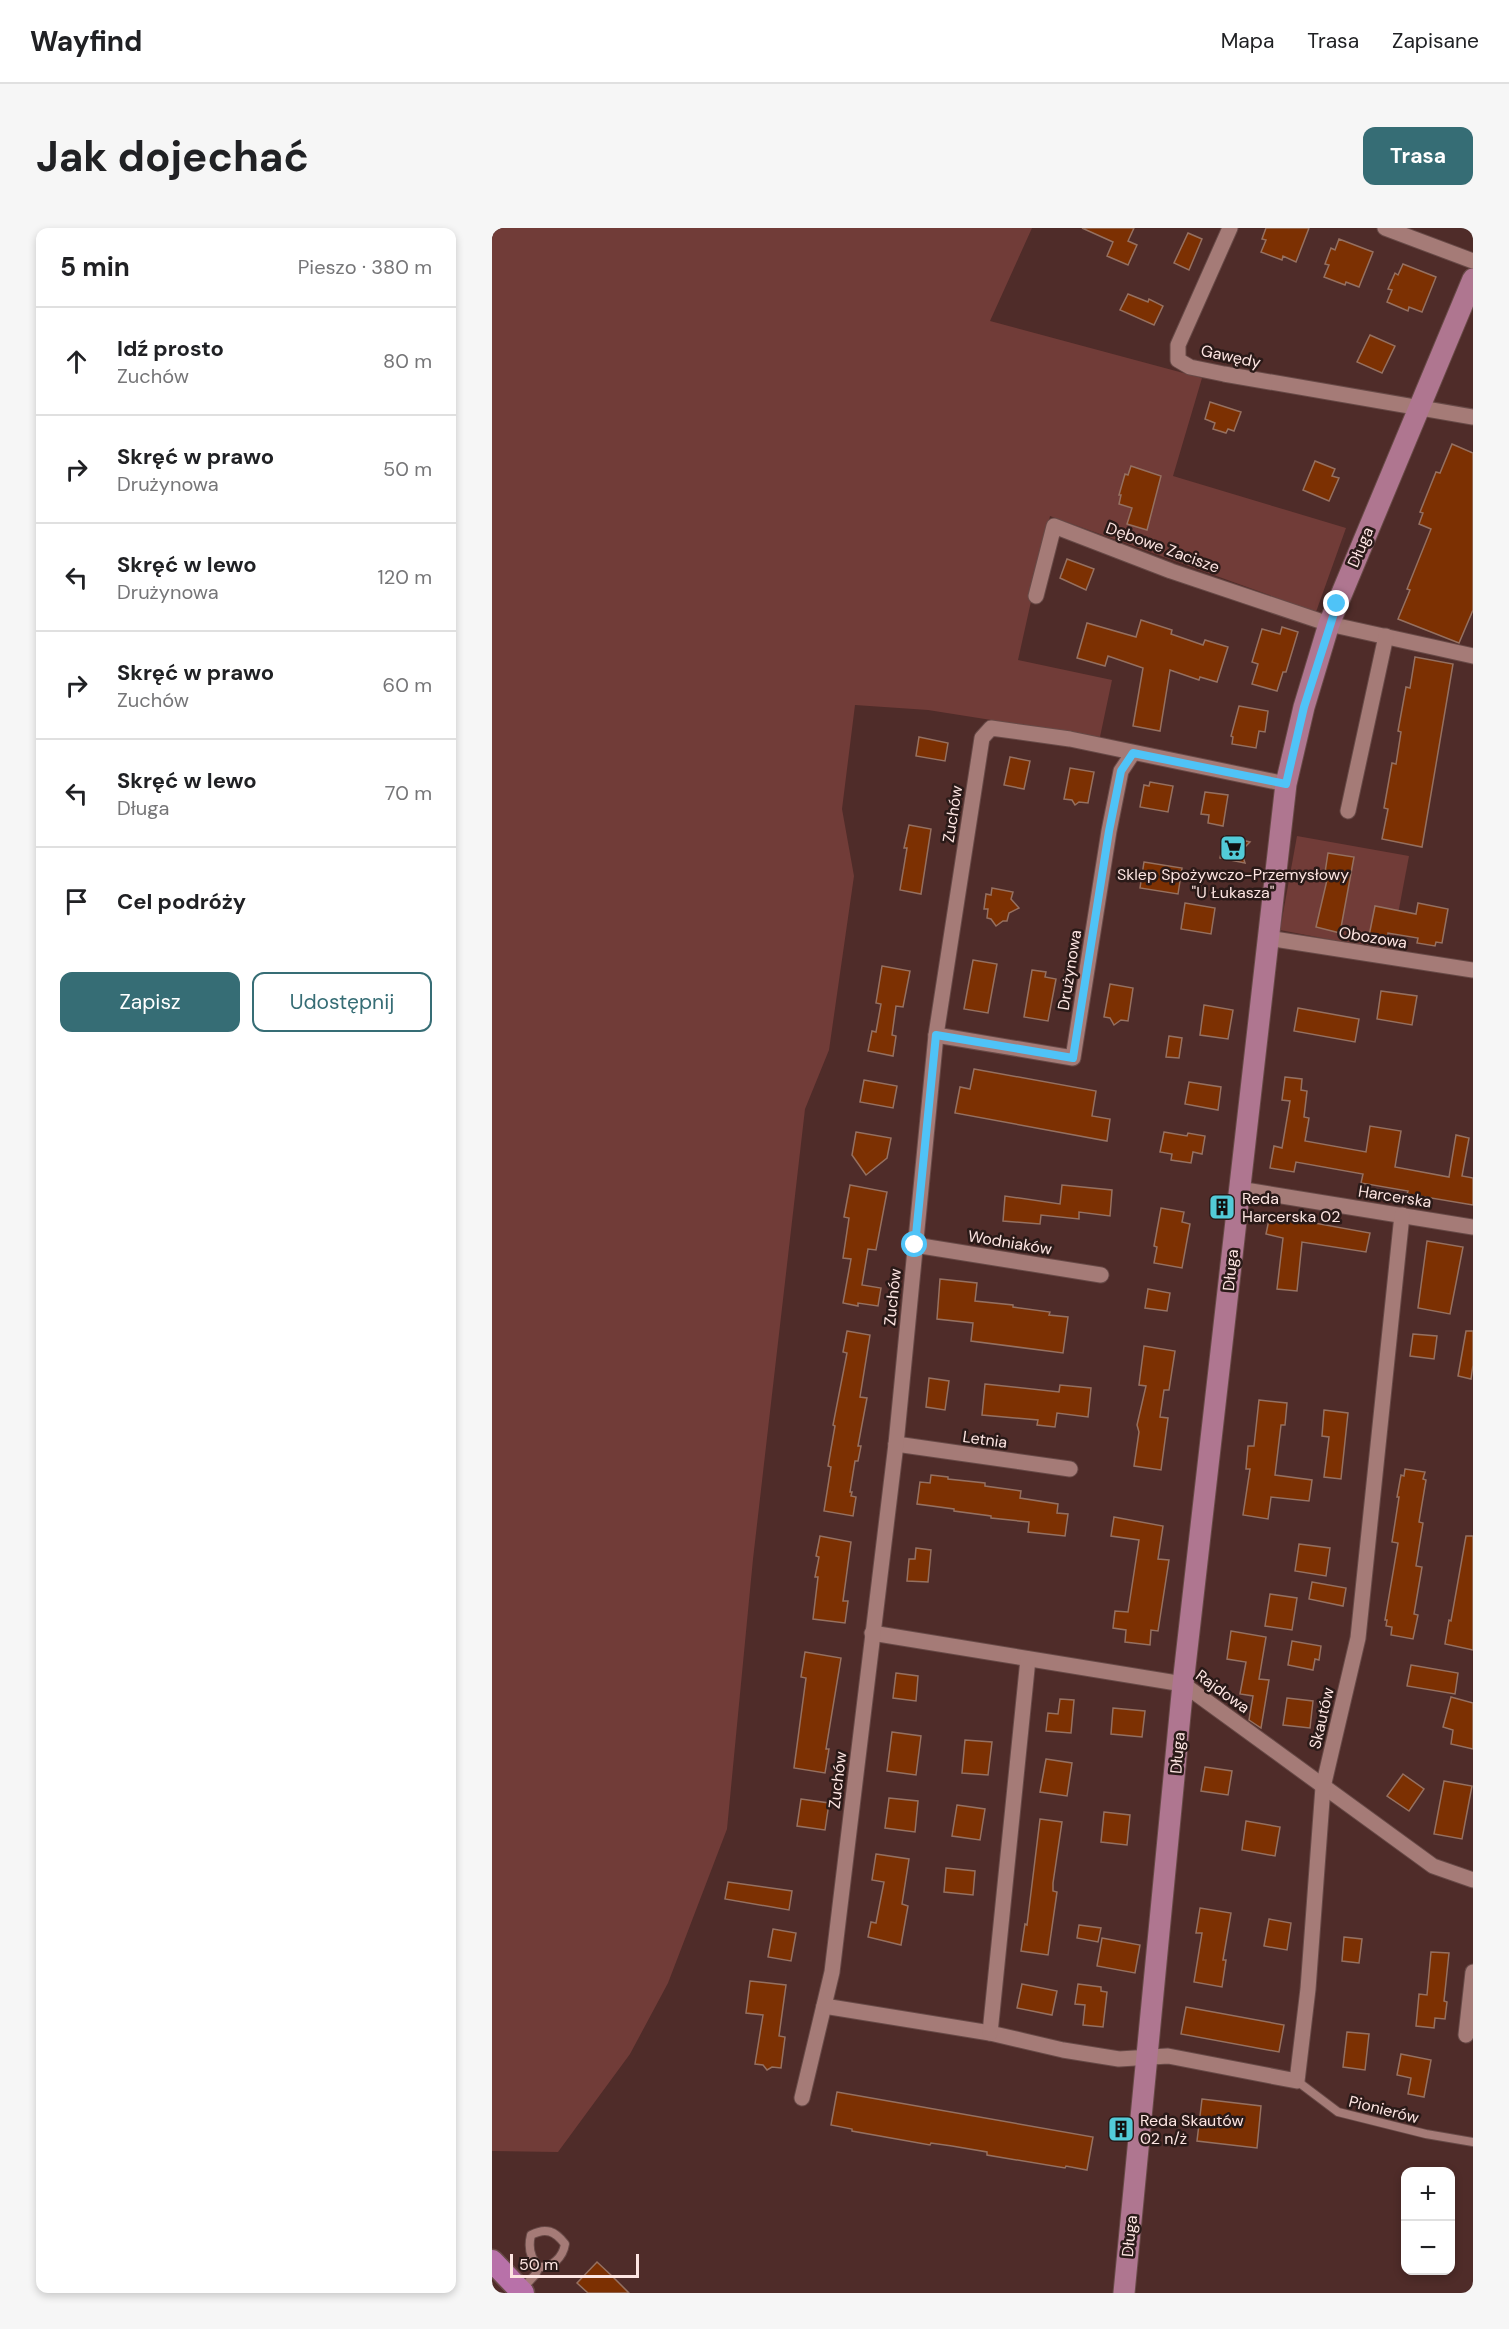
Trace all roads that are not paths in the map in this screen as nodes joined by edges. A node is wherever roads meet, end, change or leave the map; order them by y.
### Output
1 (1230, 228) edge
2 (1385, 228) edge
3 (1473, 261) edge
4 (1473, 279) edge
5 (1418, 408) junction
6 (1473, 417) edge
7 (1036, 596) dead end
8 (1329, 624) junction
9 (1386, 636) junction
10 (1473, 656) edge
11 (1133, 753) junction
12 (1286, 784) junction
13 (1348, 811) dead end
14 (1268, 938) junction
15 (1473, 970) edge
16 (936, 1035) junction
17 (1239, 1189) junction
18 (1402, 1215) junction
19 (1473, 1227) edge
20 (915, 1245) junction
21 (1101, 1275) dead end
22 (896, 1444) junction
23 (1070, 1469) dead end
24 (872, 1633) junction
25 (1029, 1659) junction
26 (1183, 1684) junction
27 (1323, 1787) junction
28 (1473, 1880) edge
29 (1473, 1972) edge
30 (824, 2006) junction
31 (990, 2033) junction
32 (1466, 2035) dead end
33 (1148, 2057) junction
34 (1297, 2081) junction
35 (802, 2098) dead end
36 (1473, 2142) edge
37 (492, 2261) edge
38 (539, 2267) junction
39 (522, 2292) edge
40 (1124, 2293) edge

1 - 5 street, Gawędy
2 - 3 street
4 - 5 street, Długa
5 - 6 street
5 - 8 street, Długa
7 - 8 street, Dębowe Zacisze
8 - 9 street
8 - 12 street, Długa
9 - 10 street
9 - 13 street
11 - 12 street, Zuchów
11 - 16 street, Drużynowa
11 - 16 street, Zuchów
12 - 14 street, Długa
14 - 15 street, Obozowa
14 - 17 street, Długa
16 - 20 street, Zuchów
17 - 18 street, Harcerska
17 - 26 street, Długa
18 - 19 street, Harcerska
18 - 27 street, Skautów
20 - 21 street, Wodniaków
20 - 22 street, Zuchów
22 - 23 street, Letnia
22 - 24 street, Zuchów
24 - 25 street, Rajdowa
24 - 30 street, Zuchów
25 - 26 street, Rajdowa
25 - 31 street
26 - 27 street, Rajdowa
26 - 33 street, Długa
27 - 28 street, Rajdowa
27 - 34 street, Skautów
29 - 32 street
30 - 31 street
30 - 35 street, Zuchów
31 - 33 street
33 - 34 street
33 - 40 street, Długa
34 - 36 lane, Pionierów
37 - 39 main road
38 - 38 lane
38 - 39 lane

